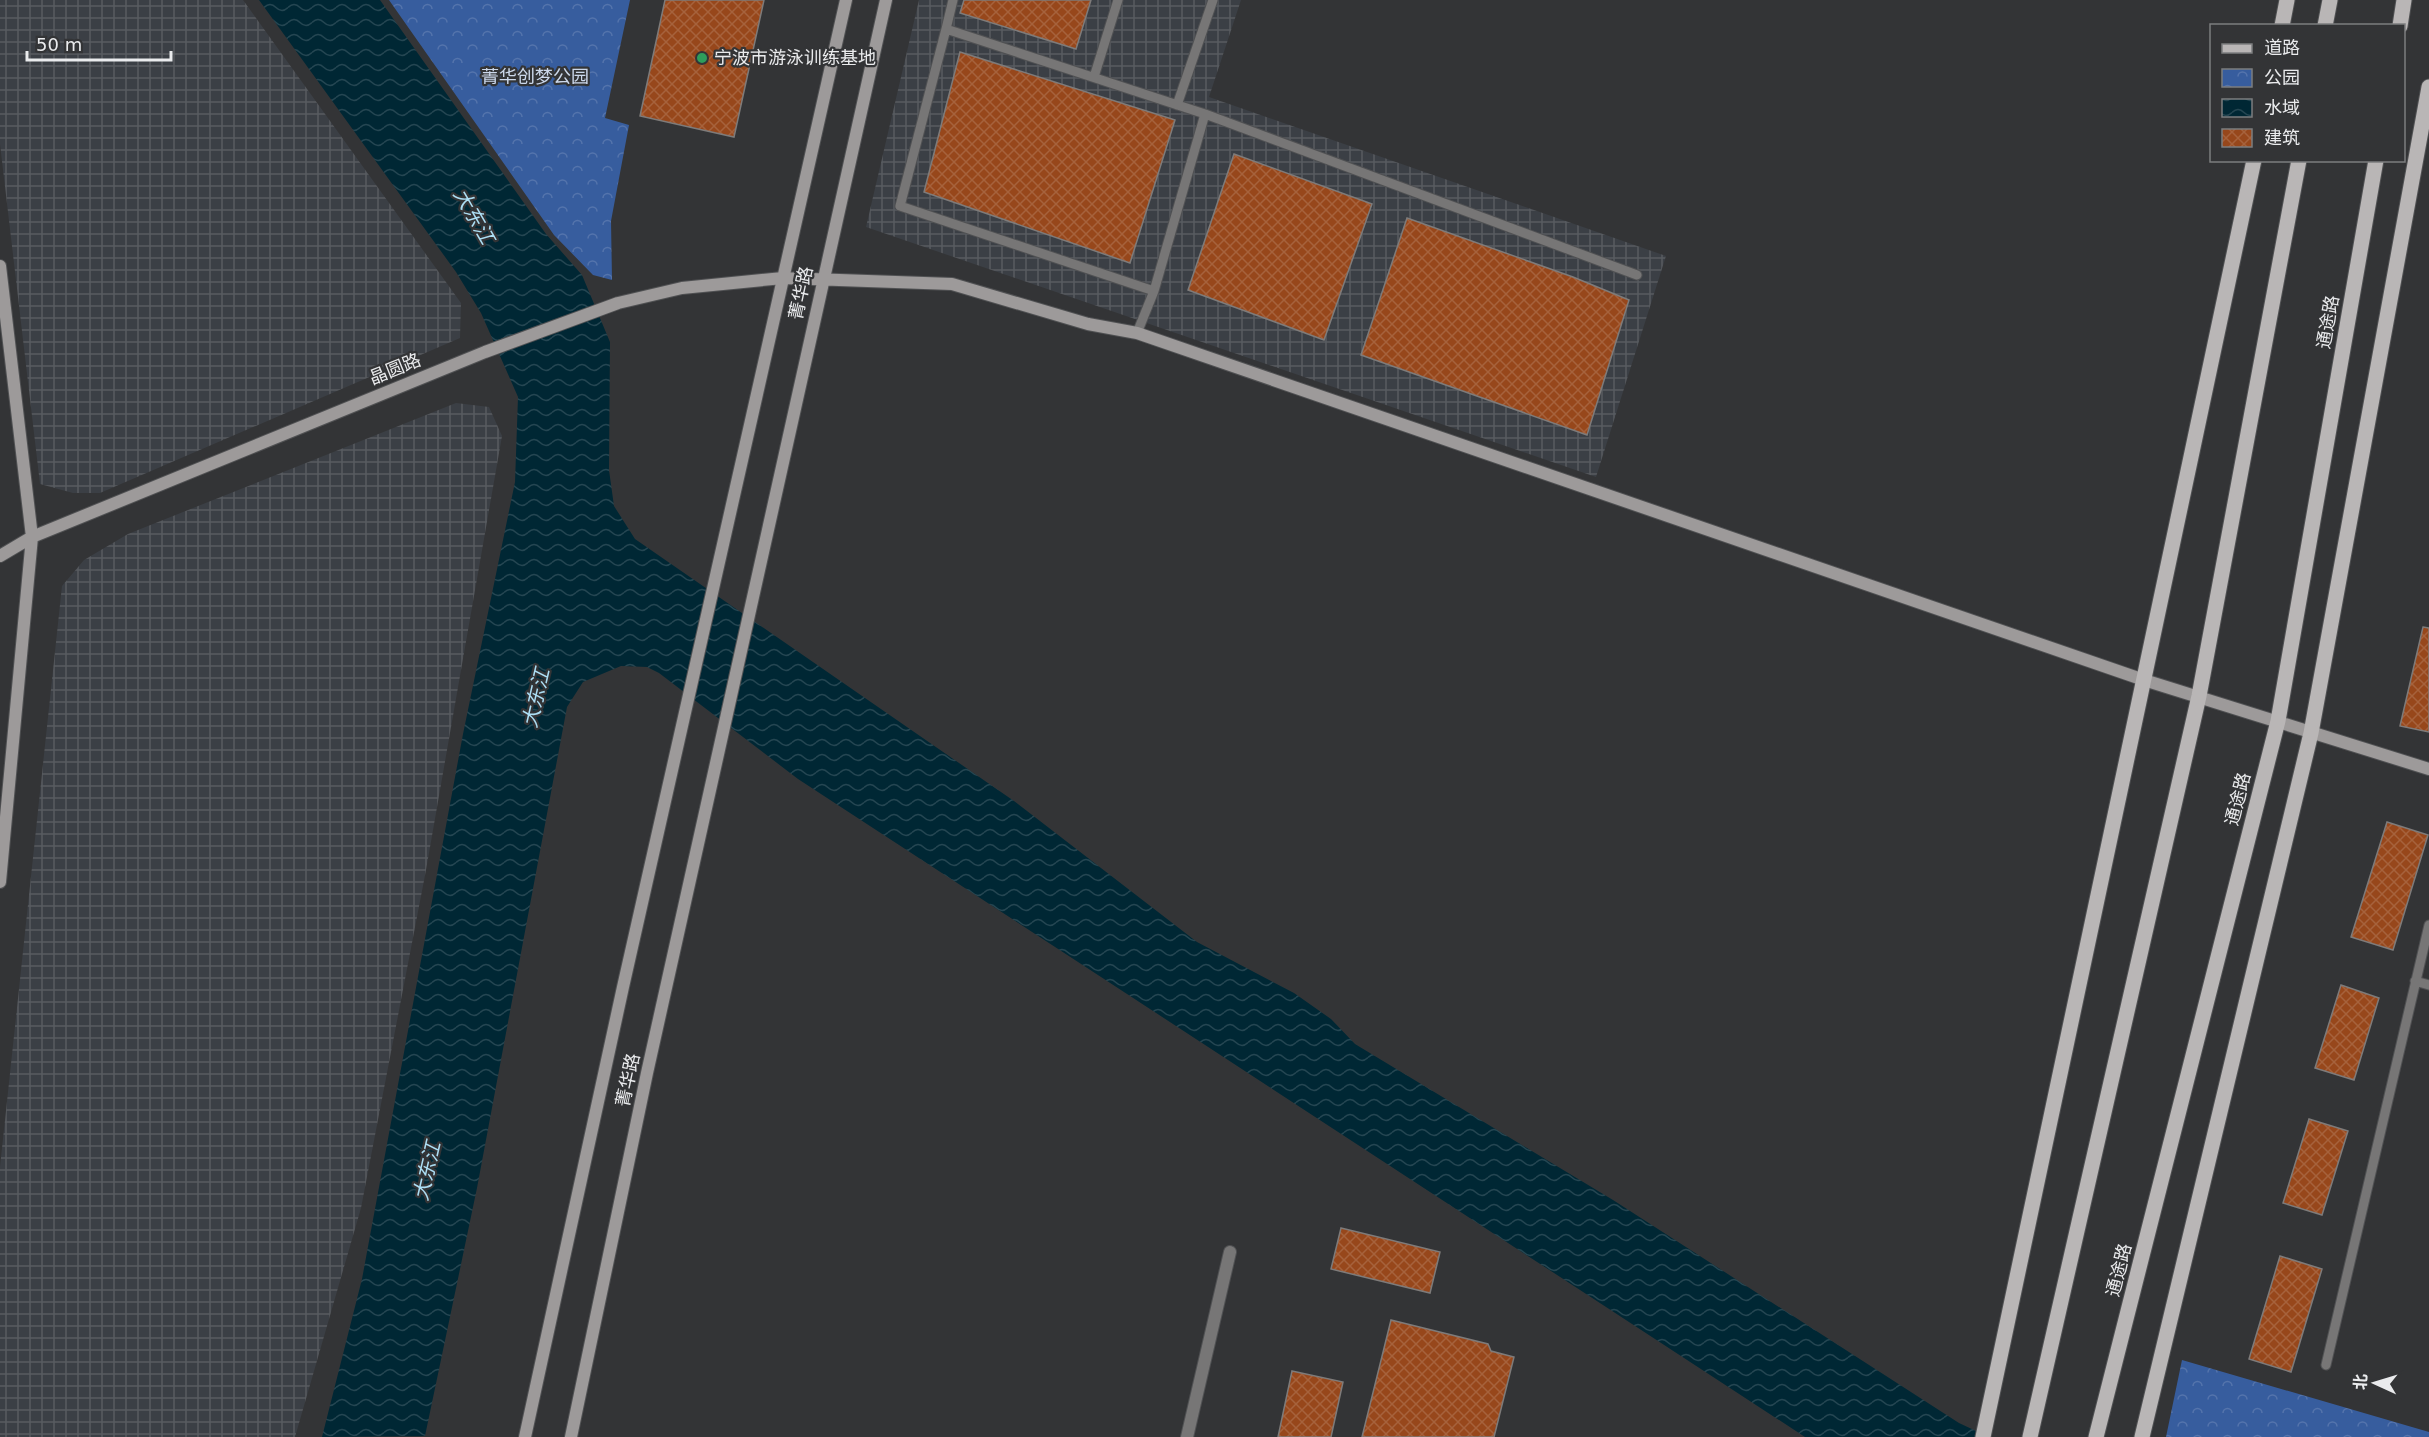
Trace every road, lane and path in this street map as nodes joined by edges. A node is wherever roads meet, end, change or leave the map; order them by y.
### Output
1 (846, 0) edge
2 (886, 0) edge
3 (953, 0) edge
4 (1118, 0) edge
5 (1214, 0) edge
6 (2288, 0) edge
7 (2330, 0) edge
8 (2404, 0) edge
9 (2282, 24) edge
10 (2325, 24) edge
11 (2400, 24) edge
12 (946, 29) junction
13 (1094, 77) junction
14 (2429, 87) edge
15 (1177, 105) junction
16 (1205, 114) junction
17 (2254, 162) edge
18 (2299, 162) edge
19 (2376, 162) edge
20 (0, 266) edge
21 (1637, 274) dead end
22 (783, 278) junction
23 (822, 280) junction
24 (1154, 291) junction
25 (1137, 333) junction
26 (32, 537) junction
27 (0, 556) edge
28 (2144, 680) junction
29 (2199, 696) junction
30 (2278, 721) junction
31 (2311, 733) junction
32 (2429, 769) edge
33 (0, 882) edge
34 (2429, 925) edge
35 (2415, 981) junction
36 (2429, 985) edge
37 (1230, 1252) dead end
38 (2326, 1365) dead end
39 (525, 1437) edge
40 (571, 1437) edge
41 (1187, 1437) edge
42 (1983, 1437) edge
43 (2030, 1437) edge
44 (2096, 1437) edge
45 (2142, 1437) edge

1 - 22 street, 菁华路
2 - 23 street, 菁华路
3 - 12 lane
4 - 13 lane
5 - 15 lane
6 - 9 main road
7 - 10 main road
8 - 11 main road
12 - 13 lane
12 - 24 lane
13 - 15 lane
14 - 31 main road
15 - 16 lane
16 - 21 lane
16 - 24 lane
17 - 28 main road
18 - 29 main road
19 - 30 main road, 通途路
20 - 26 street
22 - 23 street, 晶圆路
22 - 26 street, 晶圆路
22 - 39 street, 菁华路
23 - 25 street, 晶圆路
23 - 40 street, 菁华路
24 - 25 lane
25 - 28 street, 晶圆路
26 - 27 street, 晶圆路
26 - 33 street
28 - 29 street, 晶圆路
28 - 42 main road
29 - 30 street, 晶圆路
29 - 43 main road
30 - 31 street, 晶圆路
30 - 44 main road, 通途路
31 - 32 street, 晶圆路
31 - 45 main road
34 - 35 lane
35 - 36 lane
35 - 38 lane
37 - 41 street

